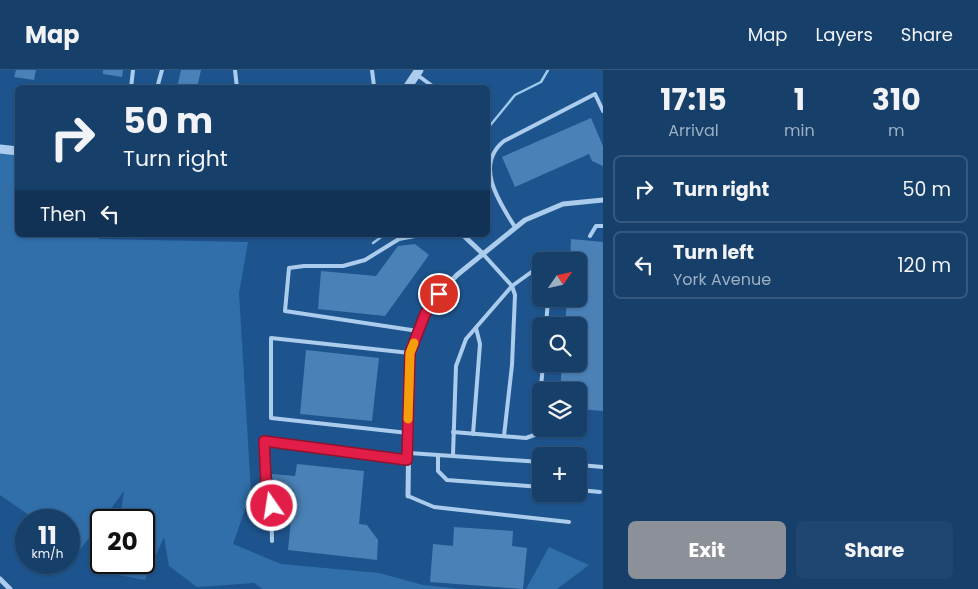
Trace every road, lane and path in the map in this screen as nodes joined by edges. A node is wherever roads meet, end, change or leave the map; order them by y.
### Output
1 (133, 70) edge
2 (162, 70) edge
3 (235, 70) edge
4 (372, 70) edge
5 (417, 72) edge
6 (130, 85) edge
7 (158, 85) edge
8 (237, 85) edge
9 (375, 85) edge
10 (408, 85) edge
11 (432, 85) edge
12 (603, 111) edge
13 (0, 149) edge
14 (15, 151) edge
15 (603, 200) edge
16 (603, 226) edge
17 (515, 227) junction
18 (590, 236) dead end
19 (410, 237) edge
20 (465, 237) edge
21 (483, 254) junction
22 (532, 270) edge
23 (512, 286) junction
24 (476, 328) junction
25 (418, 331) junction
26 (410, 353) junction
27 (542, 372) edge
28 (453, 432) junction
29 (408, 433) junction
30 (473, 434) junction
31 (504, 436) junction
32 (409, 453) junction
33 (438, 455) junction
34 (454, 455) junction
35 (407, 460) junction
36 (532, 461) edge
37 (587, 467) edge
38 (603, 468) edge
39 (532, 486) edge
40 (587, 491) edge
41 (600, 492) dead end
42 (408, 496) joint
43 (569, 522) dead end
44 (272, 542) dead end
45 (0, 579) edge
46 (10, 589) edge

1 - 6 lane
2 - 7 lane
3 - 8 lane
4 - 9 lane
5 - 10 street
5 - 11 lane
12 - 17 lane
13 - 14 street
15 - 17 street
16 - 18 lane
17 - 21 street
19 - 25 lane
20 - 21 street
21 - 23 lane
21 - 25 street
22 - 23 lane
23 - 24 lane
23 - 31 lane
24 - 28 lane
24 - 30 lane
25 - 26 street
26 - 29 street
26 - 29 lane
27 - 31 lane
28 - 30 lane
28 - 34 lane
29 - 32 street
30 - 31 lane
32 - 33 lane
32 - 35 street
33 - 34 lane
33 - 39 lane
34 - 36 lane
35 - 42 street
35 - 44 lane
37 - 38 lane
40 - 41 lane
42 - 43 lane
45 - 46 street

